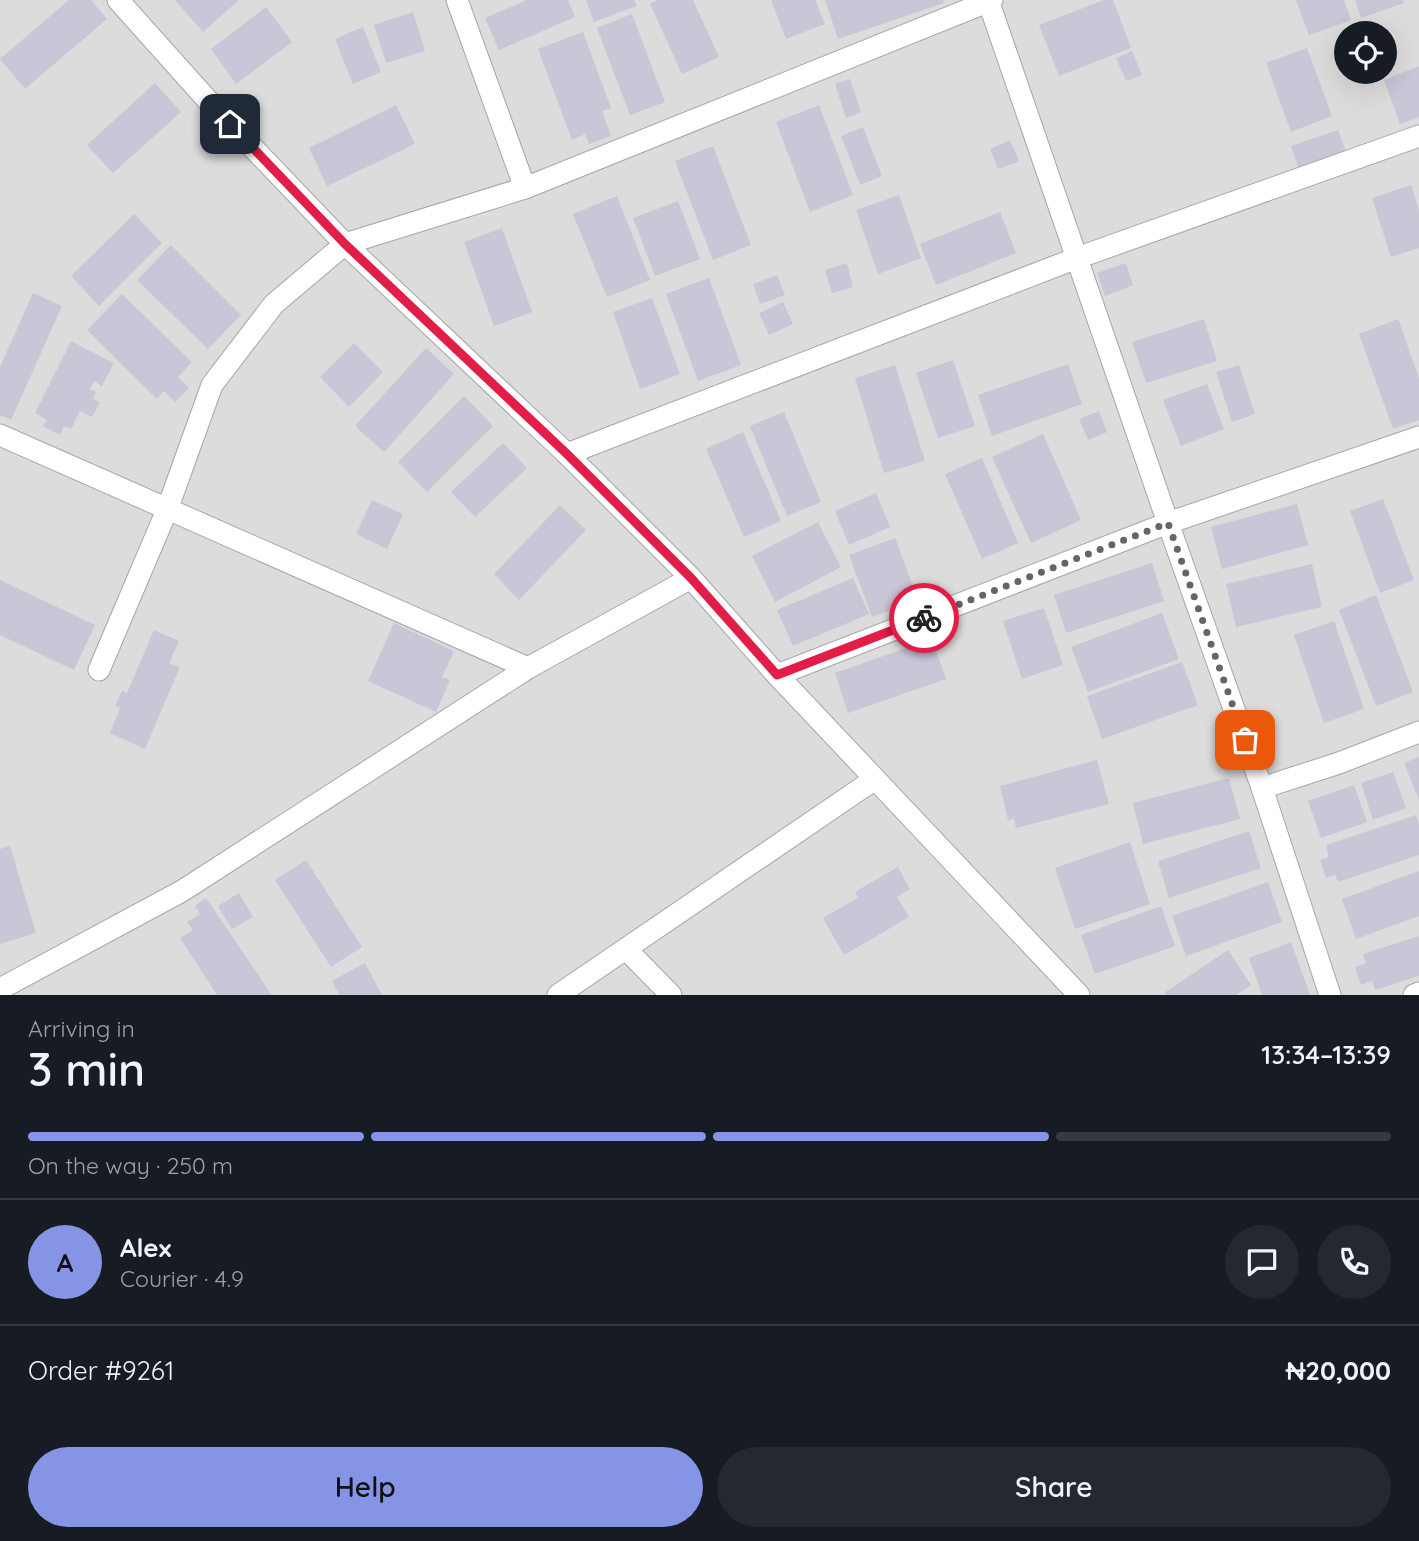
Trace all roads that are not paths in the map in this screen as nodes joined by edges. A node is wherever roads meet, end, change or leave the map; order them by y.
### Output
1 (118, 0) edge
2 (457, 0) edge
3 (990, 0) edge
4 (1419, 136) edge
5 (525, 188) junction
6 (345, 244) junction
7 (1077, 258) junction
8 (0, 435) edge
9 (1419, 437) edge
10 (567, 454) junction
11 (167, 510) junction
12 (1168, 523) junction
13 (691, 578) junction
14 (528, 668) junction
15 (99, 670) dead end
16 (777, 675) junction
17 (1419, 732) edge
18 (875, 779) junction
19 (1262, 788) junction
20 (627, 950) junction
21 (0, 989) edge
22 (1419, 993) edge
23 (558, 995) edge
24 (671, 995) edge
25 (1079, 995) edge
26 (1330, 995) edge
27 (1413, 995) edge

1 - 6 street
2 - 5 street
3 - 5 street
3 - 7 street
4 - 7 street
5 - 6 street
6 - 10 street
6 - 11 street
7 - 10 street
7 - 12 street
8 - 11 street
9 - 12 street
10 - 13 street
11 - 14 street
11 - 15 street
12 - 16 street
12 - 19 street
13 - 14 street
13 - 16 street
14 - 21 street
16 - 18 street
17 - 19 street
18 - 20 street
18 - 25 street
19 - 26 street
20 - 23 street
20 - 24 street
22 - 27 street

